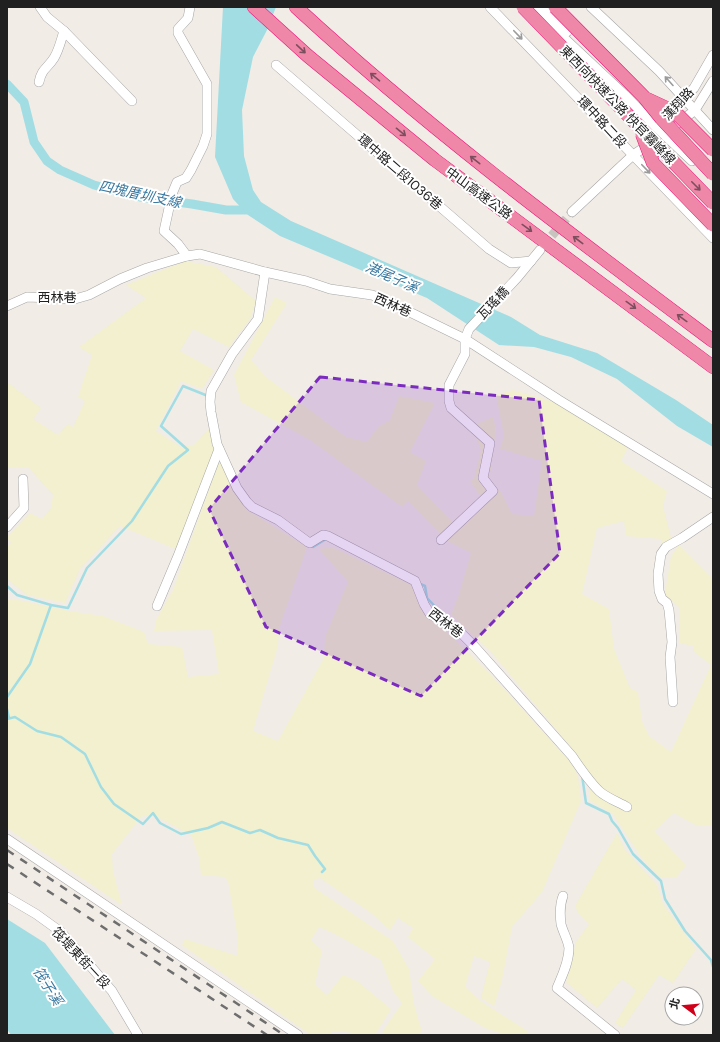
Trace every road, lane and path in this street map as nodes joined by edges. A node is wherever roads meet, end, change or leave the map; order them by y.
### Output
1 (40, 7) edge
2 (190, 7) edge
3 (254, 7) edge
4 (296, 7) edge
5 (490, 7) edge
6 (523, 7) edge
7 (532, 7) edge
8 (541, 7) edge
9 (555, 7) edge
10 (591, 7) edge
11 (64, 31) junction
12 (713, 55) edge
13 (276, 65) dead end
14 (713, 81) edge
15 (39, 82) dead end
16 (644, 97) junction
17 (684, 99) junction
18 (132, 101) dead end
19 (695, 110) junction
20 (658, 124) junction
21 (639, 127) junction
22 (713, 130) edge
23 (667, 133) junction
24 (713, 150) edge
25 (633, 155) junction
26 (713, 174) edge
27 (713, 181) edge
28 (713, 203) edge
29 (572, 212) tunnel mouth
30 (713, 225) edge
31 (713, 238) edge
32 (540, 250) tunnel mouth
33 (187, 256) junction
34 (531, 261) junction
35 (265, 272) junction
36 (7, 306) edge
37 (465, 339) junction
38 (713, 341) edge
39 (713, 367) edge
40 (219, 449) junction
41 (23, 479) dead end
42 (713, 494) edge
43 (713, 517) edge
44 (7, 527) edge
45 (441, 540) dead end
46 (157, 606) dead end
47 (673, 702) dead end
48 (627, 807) dead end
49 (7, 839) edge
50 (563, 896) dead end
51 (7, 897) edge
52 (138, 1035) edge
53 (298, 1035) edge
54 (615, 1035) edge

1 - 11 street
2 - 33 street
3 -> 39 highway, 中山高速公路
38 -> 4 highway, 中山高速公路
5 -> 25 street, 環中路二段
6 - 21 highway, 東西向快速公路 快官霧峰線, bridge
7 - 20 street
8 - 20 street
9 - 16 highway, 東西向快速公路 快官霧峰線, bridge
17 -> 10 street
11 - 15 street
11 - 18 street
12 - 17 street, 漢翔路
13 - 34 street, 環中路二段1036巷
14 - 19 street, 漢翔路
16 - 24 highway, bridge
16 - 26 highway, 東西向快速公路 快官霧峰線, bridge
17 - 19 street
17 - 20 street, 漢翔路
19 - 22 street
19 - 23 street, 漢翔路
20 - 23 street
20 - 25 street, 漢翔路
21 -> 28 highway, 東西向快速公路 快官霧峰線, bridge
21 - 30 highway, bridge
23 - 25 street, 漢翔路
23 - 26 street
23 - 27 street
25 - 29 street
25 -> 31 street, 環中路二段
32 - 34 street, 瓦瑤橋
33 - 35 street, 西林巷
33 - 36 street, 西林巷
34 - 37 street, 瓦瑤橋
35 - 37 street, 西林巷
35 - 40 street, 西林巷
37 - 42 street, 西林巷
37 - 45 street
40 - 46 street
40 - 48 street, 西林巷
41 - 44 street
43 - 47 street
49 - 53 street
50 - 54 street
51 - 52 street, 筏堤東街一段

